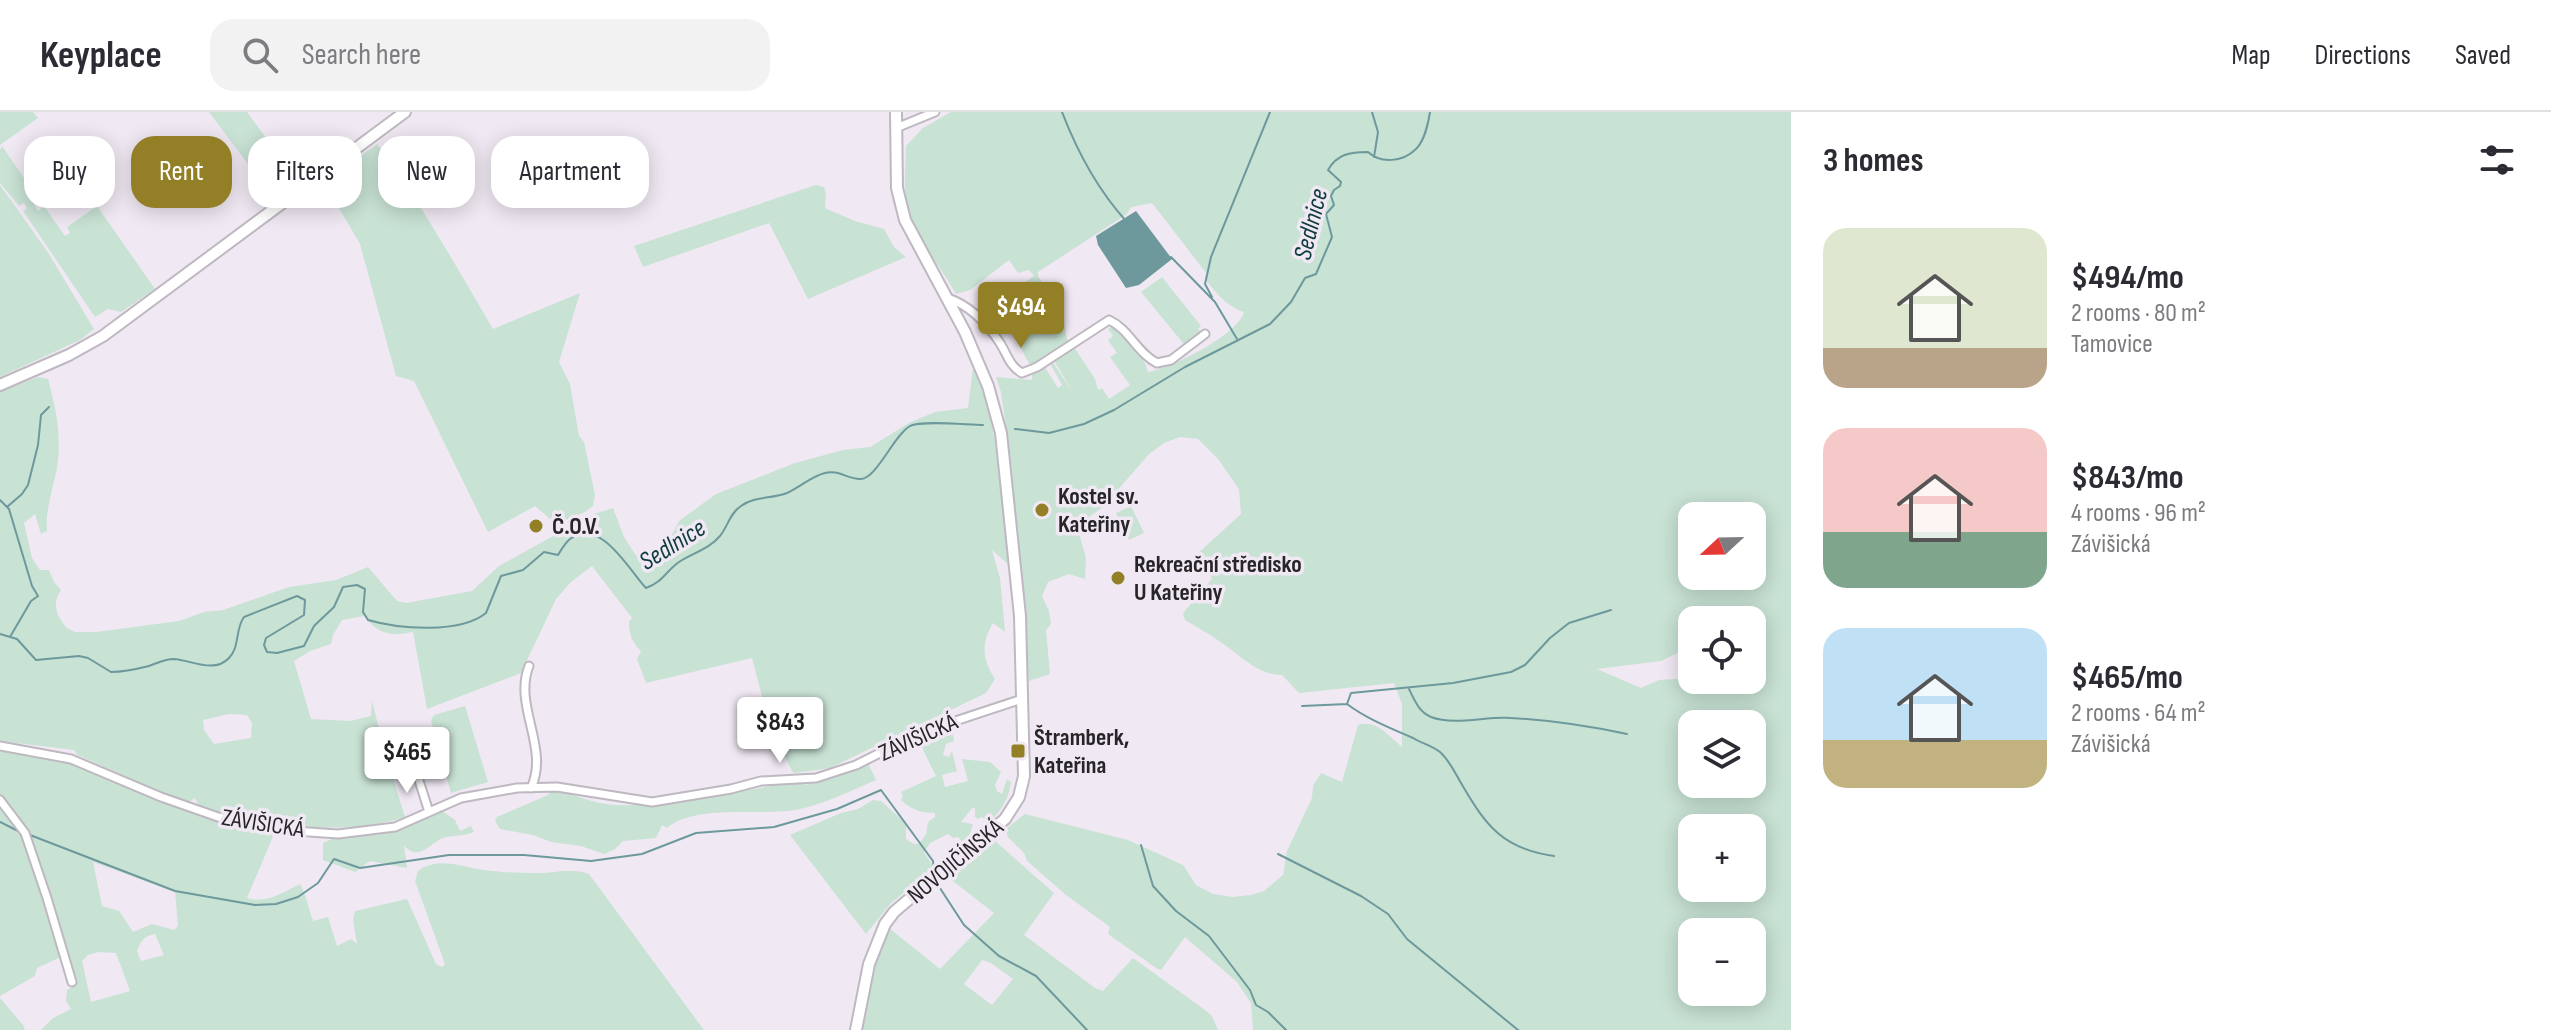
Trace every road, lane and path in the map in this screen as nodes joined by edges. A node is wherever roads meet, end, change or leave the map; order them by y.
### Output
1 (405, 112) edge
2 (896, 112) edge
3 (935, 112) edge
4 (896, 128) junction
5 (948, 298) junction
6 (1205, 334) dead end
7 (0, 385) edge
8 (529, 666) dead end
9 (1022, 699) junction
10 (0, 746) edge
11 (415, 768) dead end
12 (531, 788) junction
13 (0, 800) edge
14 (429, 812) junction
15 (72, 982) dead end
16 (856, 1030) edge

1 - 7 street
2 - 4 street, NOVOJIČÍNSKÁ
3 - 4 street
4 - 5 street, NOVOJIČÍNSKÁ
5 - 6 street
5 - 9 street, NOVOJIČÍNSKÁ
8 - 12 street
9 - 12 street, ZÁVIŠICKÁ
9 - 16 street, NOVOJIČÍNSKÁ
10 - 14 street, ZÁVIŠICKÁ
11 - 14 street
12 - 14 street, ZÁVIŠICKÁ
13 - 15 street

